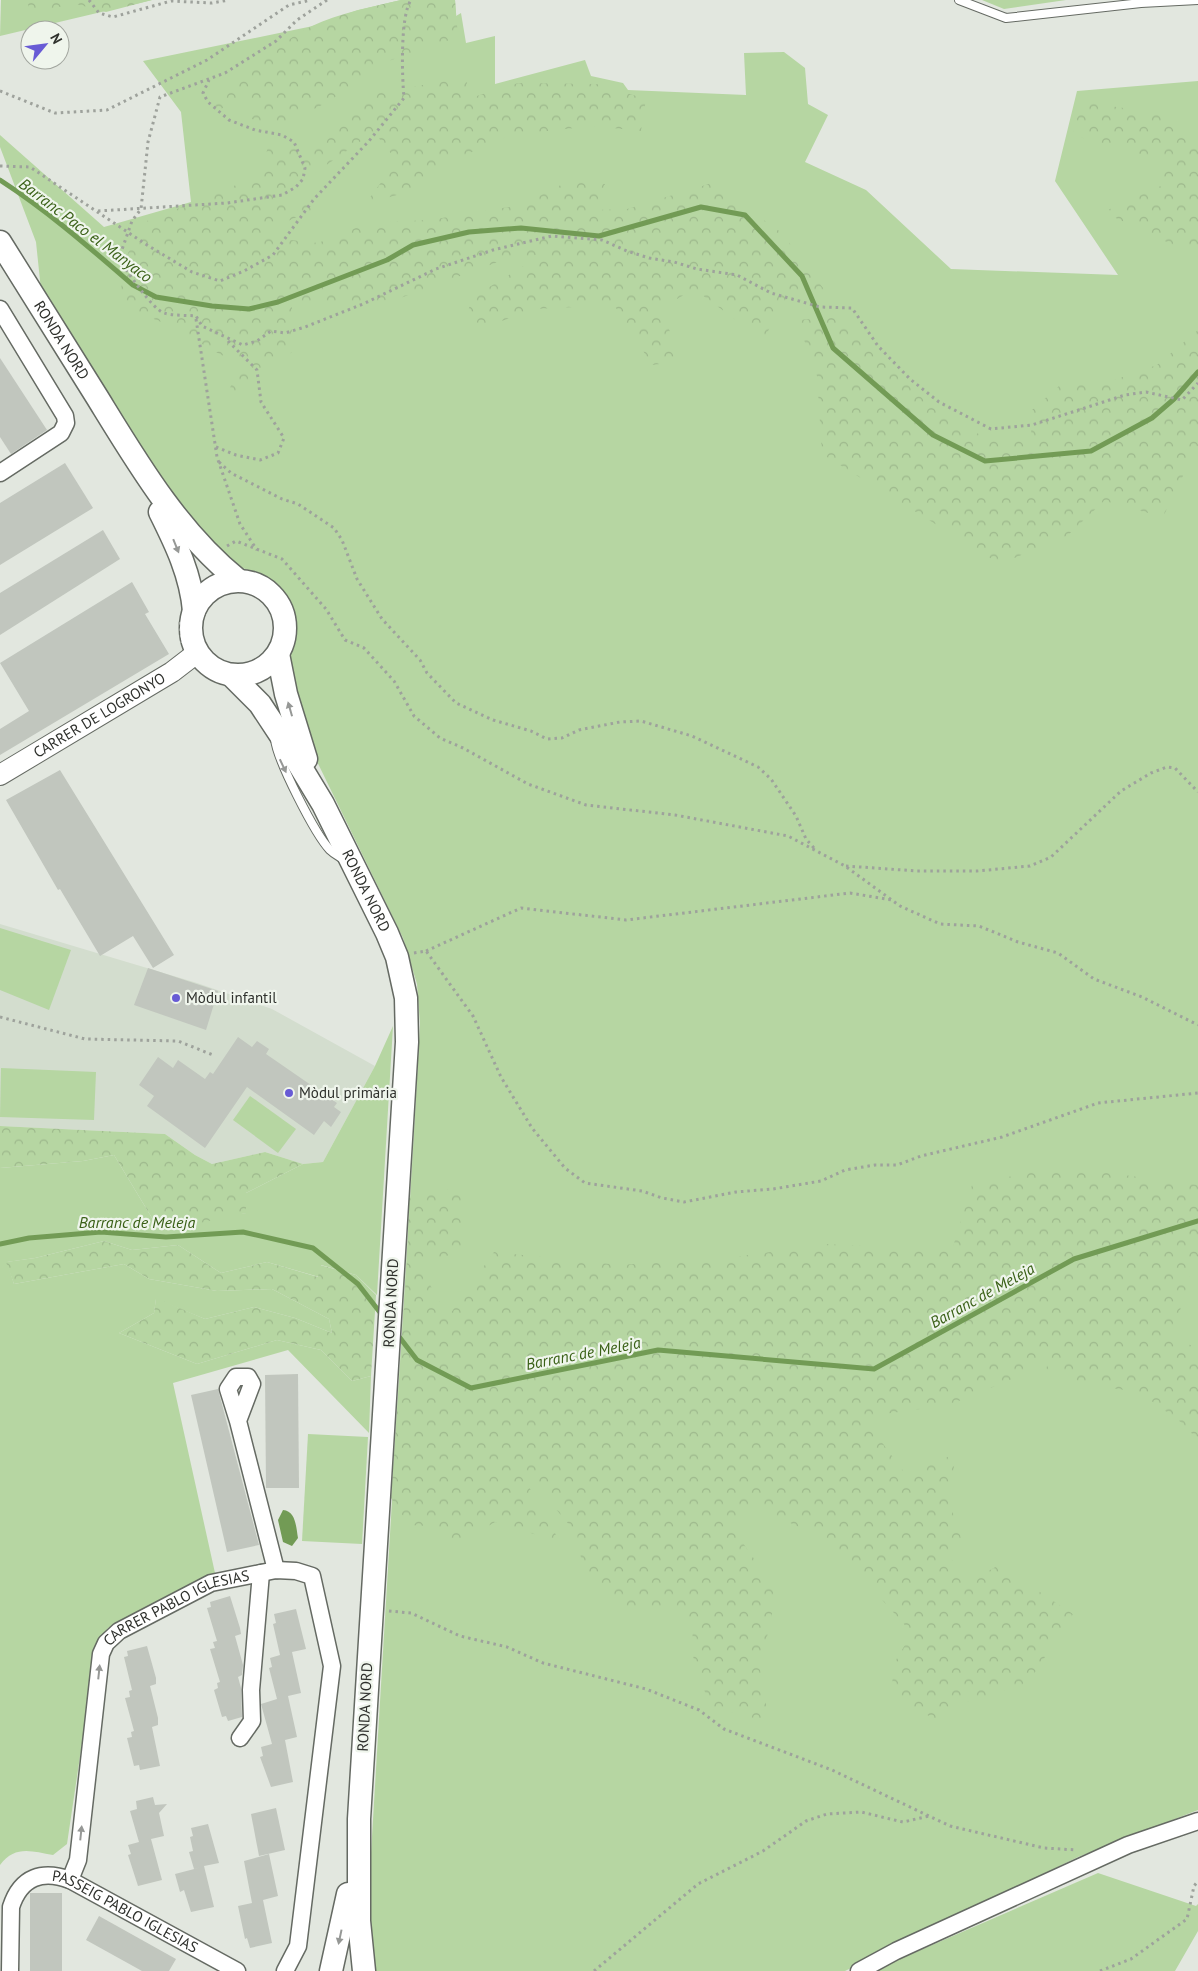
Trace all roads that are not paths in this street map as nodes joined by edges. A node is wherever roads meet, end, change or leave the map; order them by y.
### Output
1 (959, 0) edge
2 (1198, 0) edge
3 (0, 242) edge
4 (0, 309) edge
5 (123, 440) junction
6 (0, 473) edge
7 (238, 580) junction
8 (188, 612) junction
9 (189, 651) junction
10 (278, 654) junction
11 (231, 675) junction
12 (271, 720) junction
13 (0, 774) edge
14 (323, 804) junction
15 (351, 863) junction
16 (238, 1420) dead end
17 (268, 1571) junction
18 (240, 1738) dead end
19 (359, 1819) junction
20 (1198, 1821) edge
21 (70, 1880) junction
22 (10, 1971) edge
23 (237, 1971) edge
24 (285, 1971) edge
25 (331, 1971) edge
26 (364, 1971) edge
27 (859, 1971) edge

1 - 2 lane
3 - 5 main road, RONDA NORD
4 - 6 street
5 - 7 main road, RONDA NORD
5 -> 8 main road, RONDA NORD
7 - 8 main road
7 - 10 main road
8 - 9 main road
9 - 11 main road
9 - 13 street, CARRER DE LOGRONYO
10 - 11 main road
14 -> 10 main road, RONDA NORD
11 - 12 main road, RONDA NORD
12 - 14 main road, RONDA NORD
12 -> 15 lane
14 - 15 main road, RONDA NORD
15 - 19 main road, RONDA NORD
16 - 17 street
17 - 18 street, CARRER PABLO IGLESIAS
21 -> 17 street, CARRER PABLO IGLESIAS
17 - 24 street, CARRER PABLO IGLESIAS
19 -> 25 main road, RONDA NORD
19 - 26 main road, RONDA NORD
20 - 27 street
21 - 22 street, PASSEIG PABLO IGLESIAS
21 - 23 street, PASSEIG PABLO IGLESIAS

